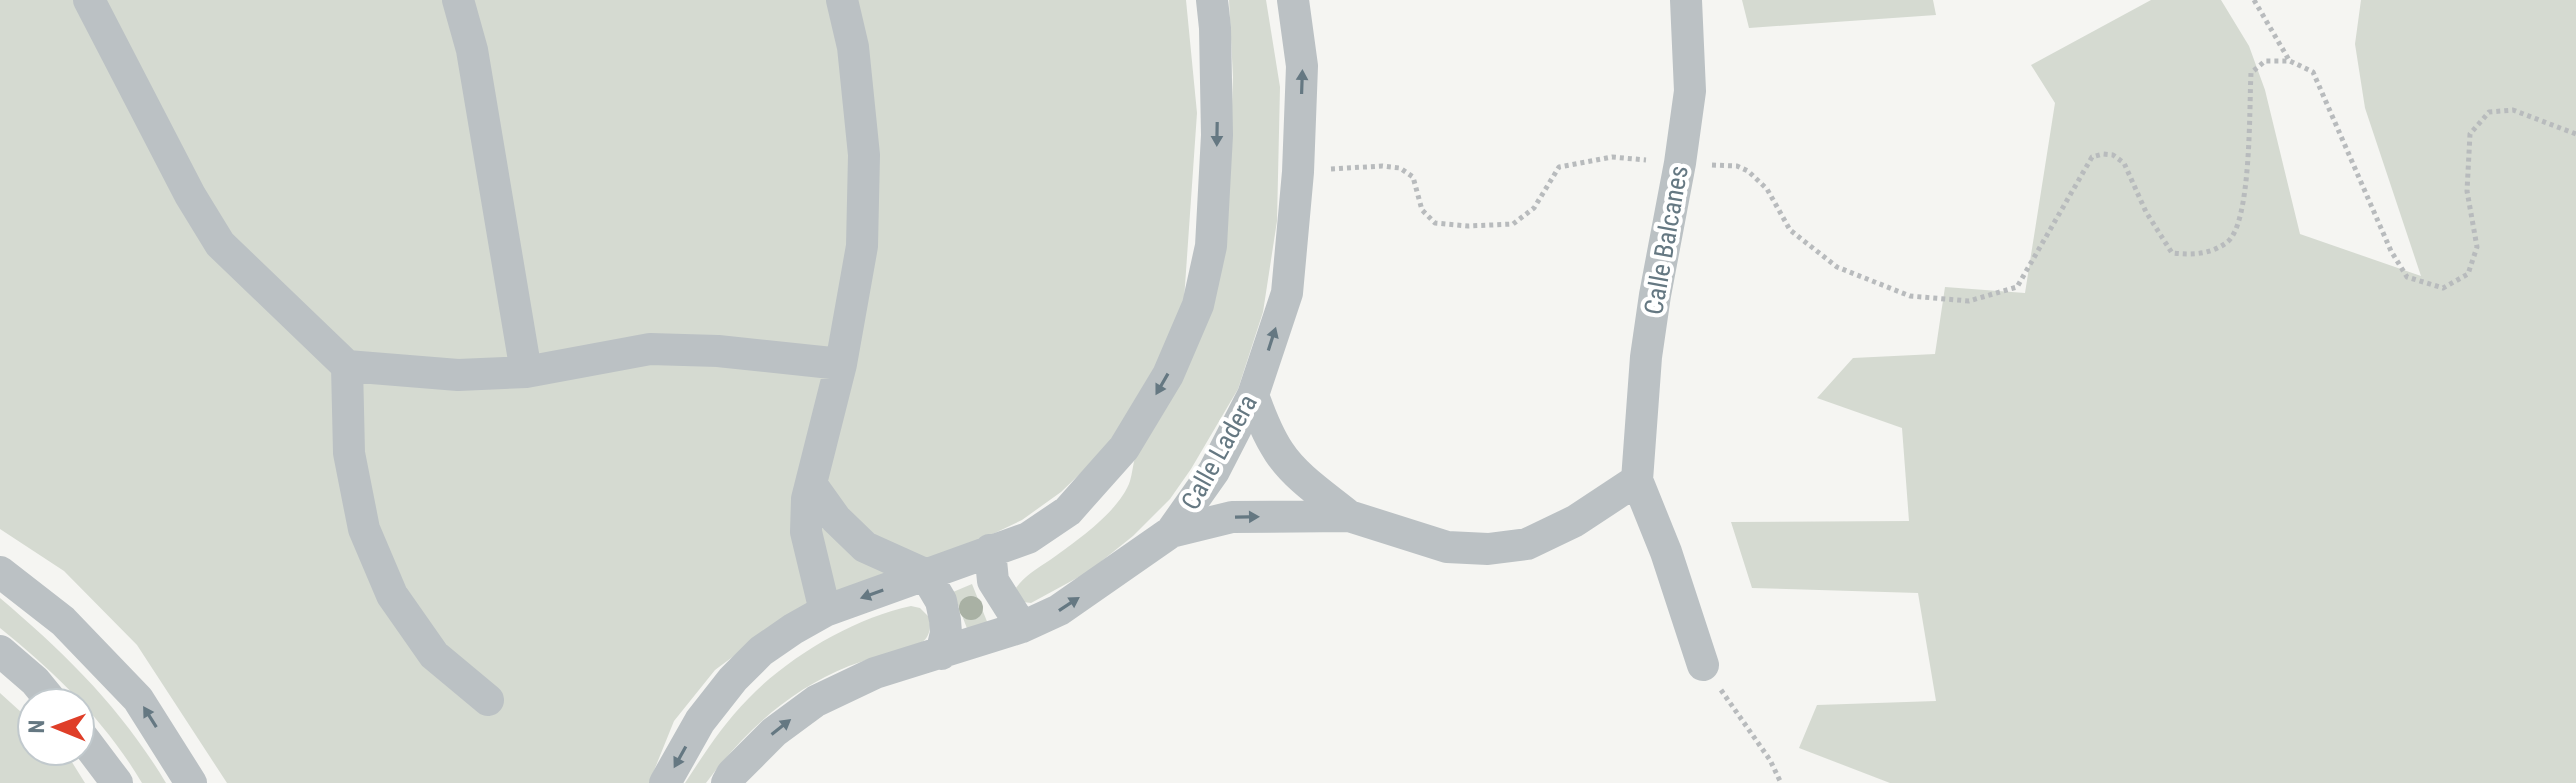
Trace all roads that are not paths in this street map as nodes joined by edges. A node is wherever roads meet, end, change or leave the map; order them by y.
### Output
1 (89, 0) edge
2 (458, 0) edge
3 (842, 0) edge
4 (1212, 0) edge
5 (1293, 0) edge
6 (1686, 0) edge
7 (841, 364) junction
8 (347, 366) junction
9 (526, 372) junction
10 (1253, 395) junction
11 (1637, 480) junction
12 (811, 484) junction
13 (1349, 516) junction
14 (1171, 532) junction
15 (990, 550) junction
16 (0, 572) edge
17 (925, 574) junction
18 (825, 611) junction
19 (1022, 627) junction
20 (0, 651) edge
21 (941, 654) junction
22 (1703, 665) road end
23 (40, 687) edge
24 (488, 700) dead end
25 (96, 755) edge
26 (731, 780) edge
27 (117, 783) edge
28 (191, 783) edge
29 (665, 783) edge

1 - 8 street
2 - 9 street
3 - 7 street
4 -> 15 street
10 -> 5 street, Calle Ladera
6 - 11 street, Calle Balcanes
7 - 9 street
7 - 12 street
8 - 9 street
8 - 24 street
10 - 13 street
10 - 14 street, Calle Ladera
11 - 13 street
11 - 22 street
12 - 17 street
12 - 18 street
14 -> 13 street
19 -> 14 street, Calle Ladera
15 - 17 street
15 - 19 street
28 -> 16 street
17 -> 18 street
17 - 21 street
18 -> 29 street
19 - 21 street, Calle Ladera
20 - 23 street
26 -> 21 street, Calle Ladera
25 - 27 street

